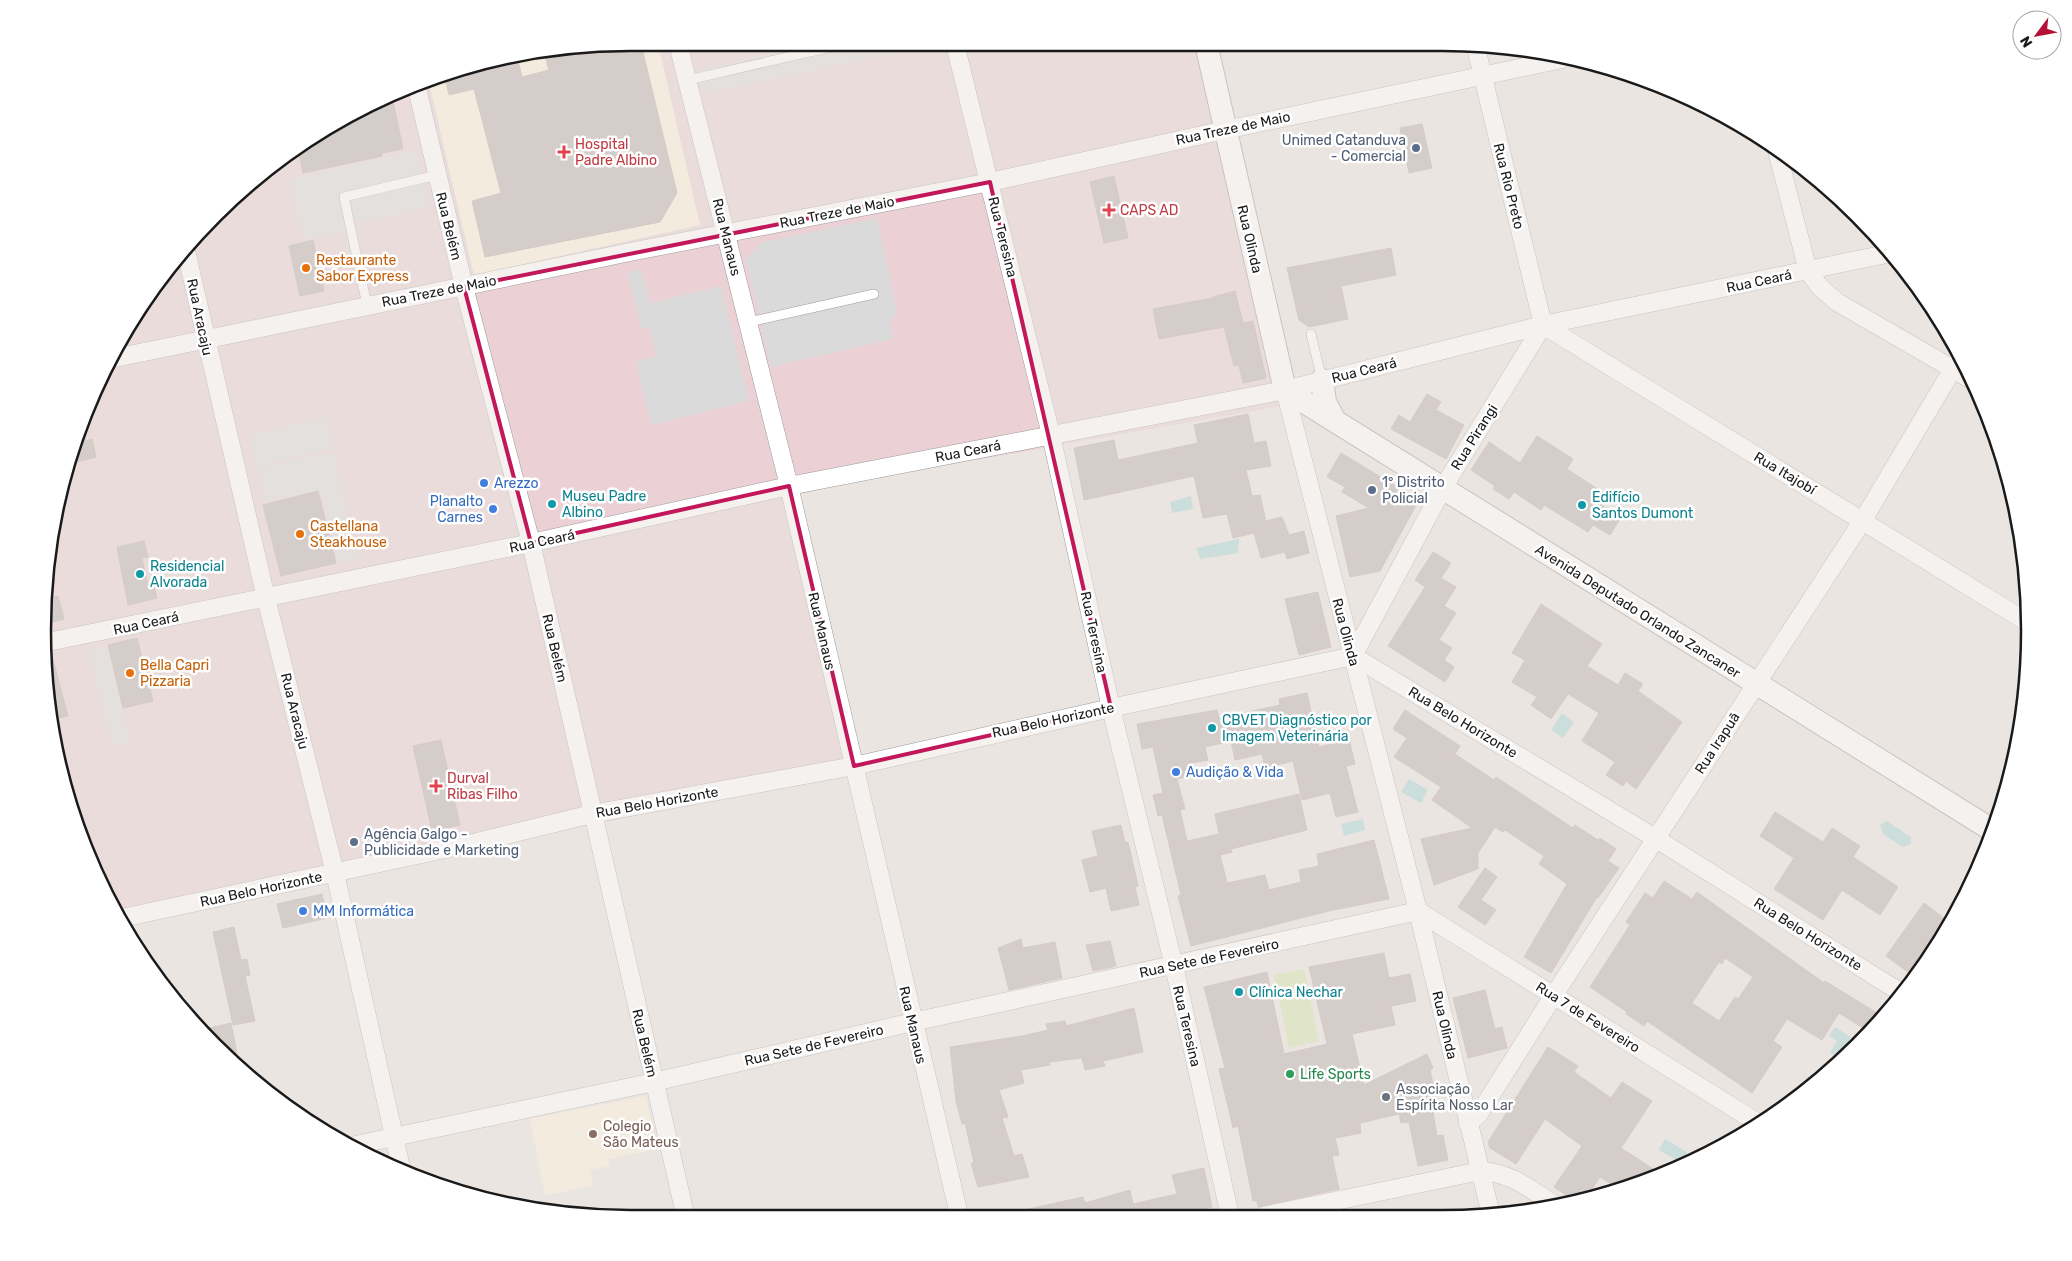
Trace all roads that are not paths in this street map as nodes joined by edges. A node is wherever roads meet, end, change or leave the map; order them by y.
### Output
1 (681, 51) edge
2 (814, 51) edge
3 (957, 51) edge
4 (1208, 51) edge
5 (1477, 52) edge
6 (1551, 61) edge
7 (1482, 76) junction
8 (688, 80) junction
9 (418, 92) edge
10 (1225, 130) junction
11 (1780, 161) edge
12 (437, 175) junction
13 (990, 182) junction
14 (726, 234) junction
15 (1882, 255) edge
16 (188, 258) edge
17 (1808, 271) junction
18 (464, 287) junction
19 (874, 294) dead end
20 (367, 305) junction
21 (749, 322) junction
22 (1543, 325) junction
23 (1311, 334) dead end
24 (205, 339) junction
25 (120, 357) edge
26 (1954, 362) edge
27 (1956, 365) edge
28 (1322, 380) junction
29 (1285, 390) junction
30 (1335, 421) junction
31 (1051, 435) junction
32 (789, 486) junction
33 (1442, 488) junction
34 (1863, 520) junction
35 (531, 543) junction
36 (266, 598) junction
37 (2021, 618) edge
38 (51, 641) edge
39 (1353, 656) junction
40 (1755, 684) junction
41 (1111, 708) junction
42 (854, 766) junction
43 (592, 814) junction
44 (1986, 827) edge
45 (1655, 838) junction
46 (336, 873) junction
47 (1418, 911) junction
48 (127, 917) edge
49 (1174, 966) junction
50 (1896, 989) edge
51 (1554, 995) junction
52 (912, 1022) junction
53 (654, 1082) junction
54 (1752, 1119) edge
55 (1468, 1124) junction
56 (394, 1137) junction
57 (362, 1144) edge
58 (400, 1162) edge
59 (1480, 1171) junction
60 (1547, 1200) edge
61 (1489, 1208) edge
62 (685, 1210) edge
63 (957, 1210) edge
64 (1229, 1210) edge
65 (1292, 1210) edge

1 - 8 street, Rua Manaus
2 - 8 lane
3 - 13 street, Rua Teresina
4 - 10 street, Rua Olinda
5 - 7 street, Rua Rio Preto
6 - 7 street, Rua Treze de Maio
7 - 10 street, Rua Treze de Maio
7 - 22 street, Rua Rio Preto
8 - 14 street, Rua Manaus
9 - 12 street, Rua Belém
10 - 13 street, Rua Treze de Maio
10 - 29 street, Rua Olinda
11 - 17 street
12 - 18 street, Rua Belém
12 - 20 lane
13 - 14 street, Rua Treze de Maio
13 - 31 street, Rua Teresina
14 - 18 street, Rua Treze de Maio
14 - 21 street, Rua Manaus
15 - 17 street, Rua Ceará
16 - 24 street, Rua Aracaju
17 - 22 street, Rua Ceará
17 - 26 street
18 - 20 street, Rua Treze de Maio
18 - 35 street, Rua Belém
19 - 21 lane
20 - 24 street, Rua Treze de Maio
21 - 32 street, Rua Manaus
22 - 28 street, Rua Ceará
22 - 33 street, Rua Pirangi
22 - 34 street, Rua Itajobí
23 - 28 lane
24 - 25 street, Rua Treze de Maio
24 - 36 street, Rua Aracaju
27 - 34 street, Rua Irapuã
28 - 29 street, Rua Ceará
28 - 30 street
29 - 30 street, Avenida Deputado Orlando Zancaner
29 - 31 street, Rua Ceará
29 - 39 street, Rua Olinda
30 - 33 street, Avenida Deputado Orlando Zancaner
31 - 32 street, Rua Ceará
31 - 41 street, Rua Teresina
32 - 35 street, Rua Ceará
32 - 42 street, Rua Manaus
33 - 39 street, Rua Pirangi
33 - 40 street, Avenida Deputado Orlando Zancaner
34 - 37 street, Rua Itajobí
34 - 40 street, Rua Irapuã
35 - 36 street, Rua Ceará
35 - 43 street, Rua Belém
36 - 38 street, Rua Ceará
36 - 46 street, Rua Aracaju
39 - 41 street, Rua Belo Horizonte
39 - 45 street, Rua Belo Horizonte
39 - 47 street, Rua Olinda
40 - 44 street, Avenida Deputado Orlando Zancaner
40 - 45 street, Rua Irapuã
41 - 42 street, Rua Belo Horizonte
41 - 49 street, Rua Teresina
42 - 43 street, Rua Belo Horizonte
42 - 52 street, Rua Manaus
43 - 46 street, Rua Belo Horizonte
43 - 53 street, Rua Belém
45 - 50 street, Rua Belo Horizonte
45 - 51 street, Rua Irapuã
46 - 48 street, Rua Belo Horizonte
46 - 56 street, Rua Aracaju
47 - 49 street, Rua Sete de Fevereiro
47 - 51 street, Rua 7 de Fevereiro
47 - 55 street, Rua Olinda
49 - 52 street, Rua Sete de Fevereiro
49 - 64 street, Rua Teresina
51 - 54 street, Rua 7 de Fevereiro
51 - 55 street, Rua Irapuã
52 - 53 street, Rua Sete de Fevereiro
52 - 63 street, Rua Manaus
53 - 56 street, Rua Sete de Fevereiro
53 - 62 street, Rua Belém
55 - 59 street, Rua Olinda
56 - 57 street, Rua Sete de Fevereiro
56 - 58 street, Rua Aracaju
59 - 60 street
59 - 61 street, Rua Olinda
59 - 65 street

